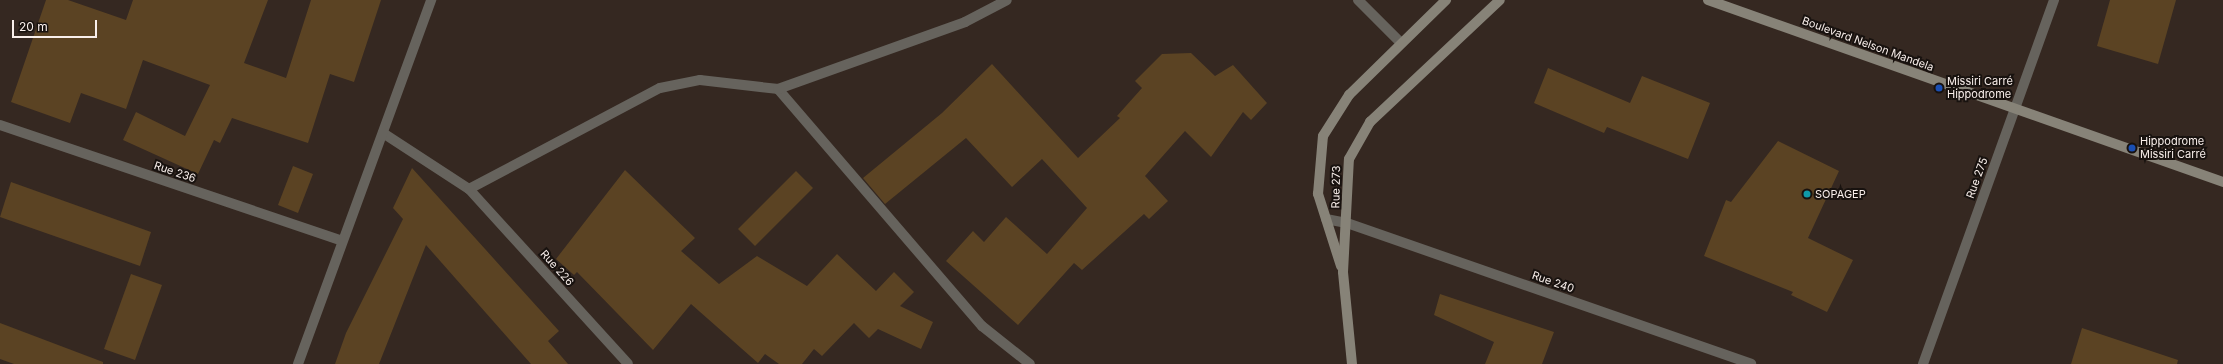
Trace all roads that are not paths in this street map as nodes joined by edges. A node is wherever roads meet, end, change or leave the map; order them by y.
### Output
1 (431, 0) edge
2 (1007, 0) edge
3 (1358, 0) edge
4 (1446, 0) edge
5 (1500, 0) edge
6 (1708, 0) edge
7 (2054, 0) edge
8 (1401, 43) junction
9 (778, 89) junction
10 (2015, 109) junction
11 (0, 125) edge
12 (383, 133) junction
13 (2223, 182) edge
14 (469, 189) junction
15 (1326, 219) junction
16 (1347, 223) junction
17 (342, 241) junction
18 (1343, 272) junction
19 (298, 364) edge
20 (628, 364) edge
21 (1030, 364) edge
22 (1352, 364) edge
23 (1751, 364) edge
24 (1923, 364) edge

1 - 12 street
2 - 9 street
3 - 8 street
4 - 8 street
5 - 16 street, Rue 273
6 - 10 street, Boulevard Nelson Mandela
7 - 10 street, Rue 275
8 - 15 street
9 - 14 street
9 - 21 street
10 - 13 street, Boulevard Nelson Mandela
10 - 24 street, Rue 275
11 - 17 street, Rue 236
12 - 14 street, Rue 226
12 - 17 street
14 - 20 street, Rue 226
15 - 16 street, Rue 240
15 - 18 street
16 - 18 street, Rue 273
16 - 23 street, Rue 240
17 - 19 street
18 - 22 street, Rue 273

